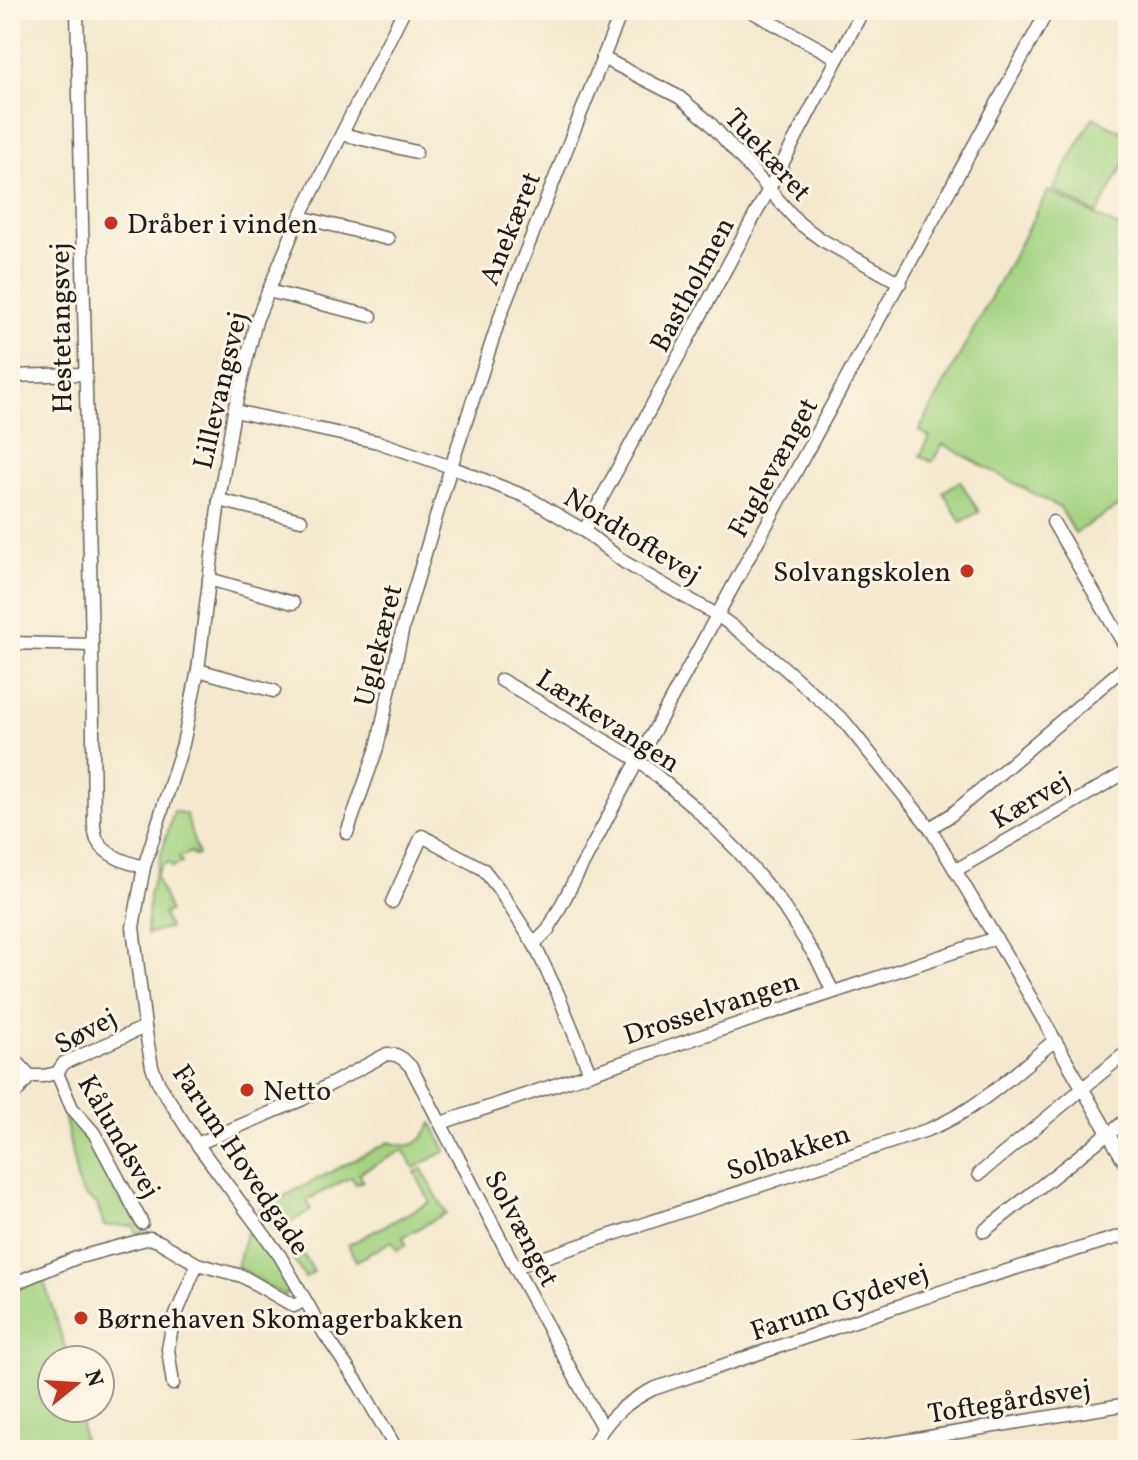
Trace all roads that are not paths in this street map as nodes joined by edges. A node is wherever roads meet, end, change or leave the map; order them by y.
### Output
1 (77, 10) edge
2 (404, 10) edge
3 (622, 10) edge
4 (749, 10) edge
5 (863, 10) edge
6 (1048, 10) edge
7 (603, 58) junction
8 (837, 58) junction
9 (342, 134) junction
10 (416, 152) dead end
11 (769, 189) junction
12 (300, 217) junction
13 (388, 239) dead end
14 (900, 283) junction
15 (268, 291) junction
16 (371, 316) dead end
17 (85, 374) junction
18 (10, 376) edge
19 (234, 411) junction
20 (451, 467) junction
21 (219, 500) junction
22 (301, 520) dead end
23 (1053, 522) dead end
24 (584, 531) junction
25 (209, 579) junction
26 (293, 603) dead end
27 (717, 615) junction
28 (10, 643) edge
29 (92, 645) junction
30 (1128, 651) edge
31 (1128, 664) edge
32 (198, 670) junction
33 (501, 680) dead end
34 (274, 691) dead end
35 (638, 760) junction
36 (1128, 771) edge
37 (930, 828) junction
38 (347, 833) dead end
39 (144, 867) junction
40 (956, 870) junction
41 (392, 902) dead end
42 (996, 938) junction
43 (534, 944) junction
44 (833, 992) junction
45 (145, 1027) junction
46 (1055, 1040) junction
47 (1128, 1051) edge
48 (10, 1054) edge
49 (57, 1073) junction
50 (590, 1073) junction
51 (30, 1076) junction
52 (1082, 1088) junction
53 (10, 1100) edge
54 (1128, 1118) edge
55 (441, 1123) junction
56 (1108, 1134) junction
57 (197, 1144) junction
58 (1128, 1168) edge
59 (979, 1174) dead end
60 (142, 1223) dead end
61 (984, 1231) dead end
62 (1128, 1234) edge
63 (197, 1264) junction
64 (515, 1267) junction
65 (10, 1285) edge
66 (305, 1300) junction
67 (173, 1384) dead end
68 (1128, 1404) edge
69 (602, 1427) junction
70 (397, 1450) edge
71 (590, 1450) edge
72 (850, 1450) edge

1 - 17 street, Hestetangsvej
2 - 9 street, Lillevangsvej
3 - 7 street, Anekæret
4 - 8 street
5 - 8 street, Bastholmen
6 - 14 street, Fuglevænget
7 - 11 street, Tuekæret
7 - 20 street, Anekæret
8 - 11 street, Bastholmen
9 - 10 street
9 - 12 street, Lillevangsvej
11 - 14 street, Tuekæret
11 - 24 street, Bastholmen
12 - 13 street
12 - 15 street, Lillevangsvej
14 - 27 street, Fuglevænget
15 - 16 street, Lillevangsvej
15 - 19 street, Lillevangsvej
17 - 18 street
17 - 29 street, Hestetangsvej
19 - 20 street, Nordtoftevej
19 - 21 street, Lillevangsvej
20 - 24 street, Nordtoftevej
20 - 38 street, Uglekæret
21 - 22 street, Lillevangsvej
21 - 25 street, Lillevangsvej
23 - 30 street
24 - 27 street, Nordtoftevej
25 - 26 street
25 - 32 street, Lillevangsvej
27 - 35 street, Fuglevænget
27 - 37 street, Nordtoftevej
28 - 29 street
29 - 39 street, Hestetangsvej
31 - 37 street
32 - 34 street
32 - 39 street, Lillevangsvej
33 - 35 street, Lærkevangen
35 - 43 street, Fuglevænget
35 - 44 street, Lærkevangen
36 - 40 street, Kærvej
37 - 40 street, Nordtoftevej
39 - 45 street, Farum Hovedgade
40 - 42 street, Nordtoftevej
41 - 43 street
42 - 44 street, Drosselvangen
42 - 46 street, Nordtoftevej
43 - 50 street
44 - 50 street, Drosselvangen
45 - 49 street, Søvej
45 - 57 street, Farum Hovedgade
46 - 52 street, Nordtoftevej
46 - 64 street, Solbakken
47 - 52 street
48 - 51 street
49 - 51 street, Søvej
49 - 60 street, Kålundsvej
50 - 55 street, Drosselvangen
51 - 53 street, Søvej
52 - 56 street, Nordtoftevej
52 - 59 street
54 - 56 street
55 - 57 street, Solvænget
55 - 64 street, Solvænget
56 - 58 street, Nordtoftevej
56 - 61 street
57 - 66 street, Farum Hovedgade
62 - 69 street, Farum Gydevej
63 - 65 street, Kålundsvej
63 - 66 street, Kålundsvej
63 - 67 street
64 - 69 street, Solvænget
66 - 70 street, Farum Hovedgade
68 - 72 street, Toftegårdsvej
69 - 71 street, Farum Gydevej

